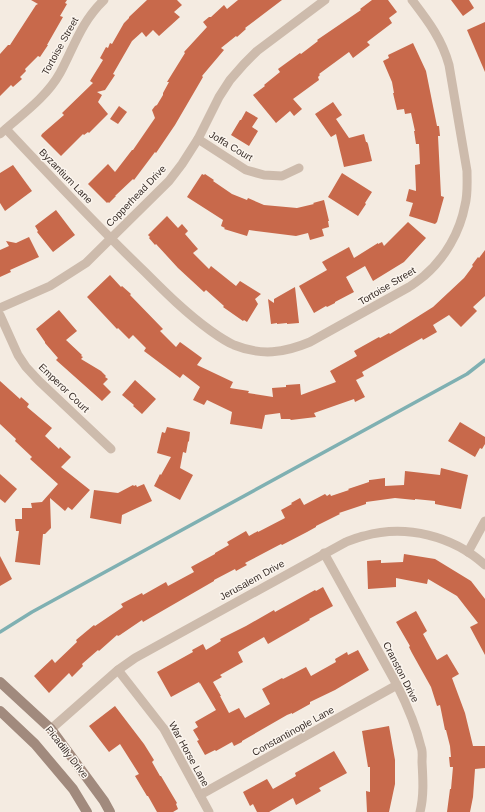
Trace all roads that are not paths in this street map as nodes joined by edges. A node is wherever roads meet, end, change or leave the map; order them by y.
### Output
1 (104, 0) edge
2 (325, 0) edge
3 (412, 0) edge
4 (3, 132) edge
5 (198, 139) junction
6 (299, 168) dead end
7 (110, 239) junction
8 (0, 308) edge
9 (0, 315) edge
10 (111, 449) dead end
11 (485, 521) edge
12 (468, 552) junction
13 (324, 553) junction
14 (485, 566) edge
15 (118, 670) junction
16 (0, 682) edge
17 (397, 685) junction
18 (0, 711) edge
19 (51, 729) junction
20 (200, 795) junction
21 (87, 812) edge
22 (110, 812) edge
23 (209, 812) edge
24 (420, 812) edge

1 - 4 street, Tortoise Street
2 - 5 street, Copperhead Drive
3 - 7 street, Tortoise Street
4 - 7 street, Byzantium Lane
5 - 6 street, Joffa Court
5 - 7 street, Copperhead Drive
7 - 8 street, Copperhead Drive
9 - 10 street, Emperor Court
11 - 12 street
12 - 13 street, Jerusalem Drive
12 - 14 street, Jerusalem Drive
13 - 15 street, Jerusalem Drive
13 - 17 street, Cranston Drive
15 - 19 street, Jerusalem Drive
15 - 20 street, War Horse Lane
16 - 19 street, Picadilly Drive
17 - 20 street, Constantinople Lane
17 - 24 street, Cranston Drive
18 - 21 street, Picadilly Drive
19 - 22 street, Picadilly Drive
20 - 23 street, War Horse Lane

